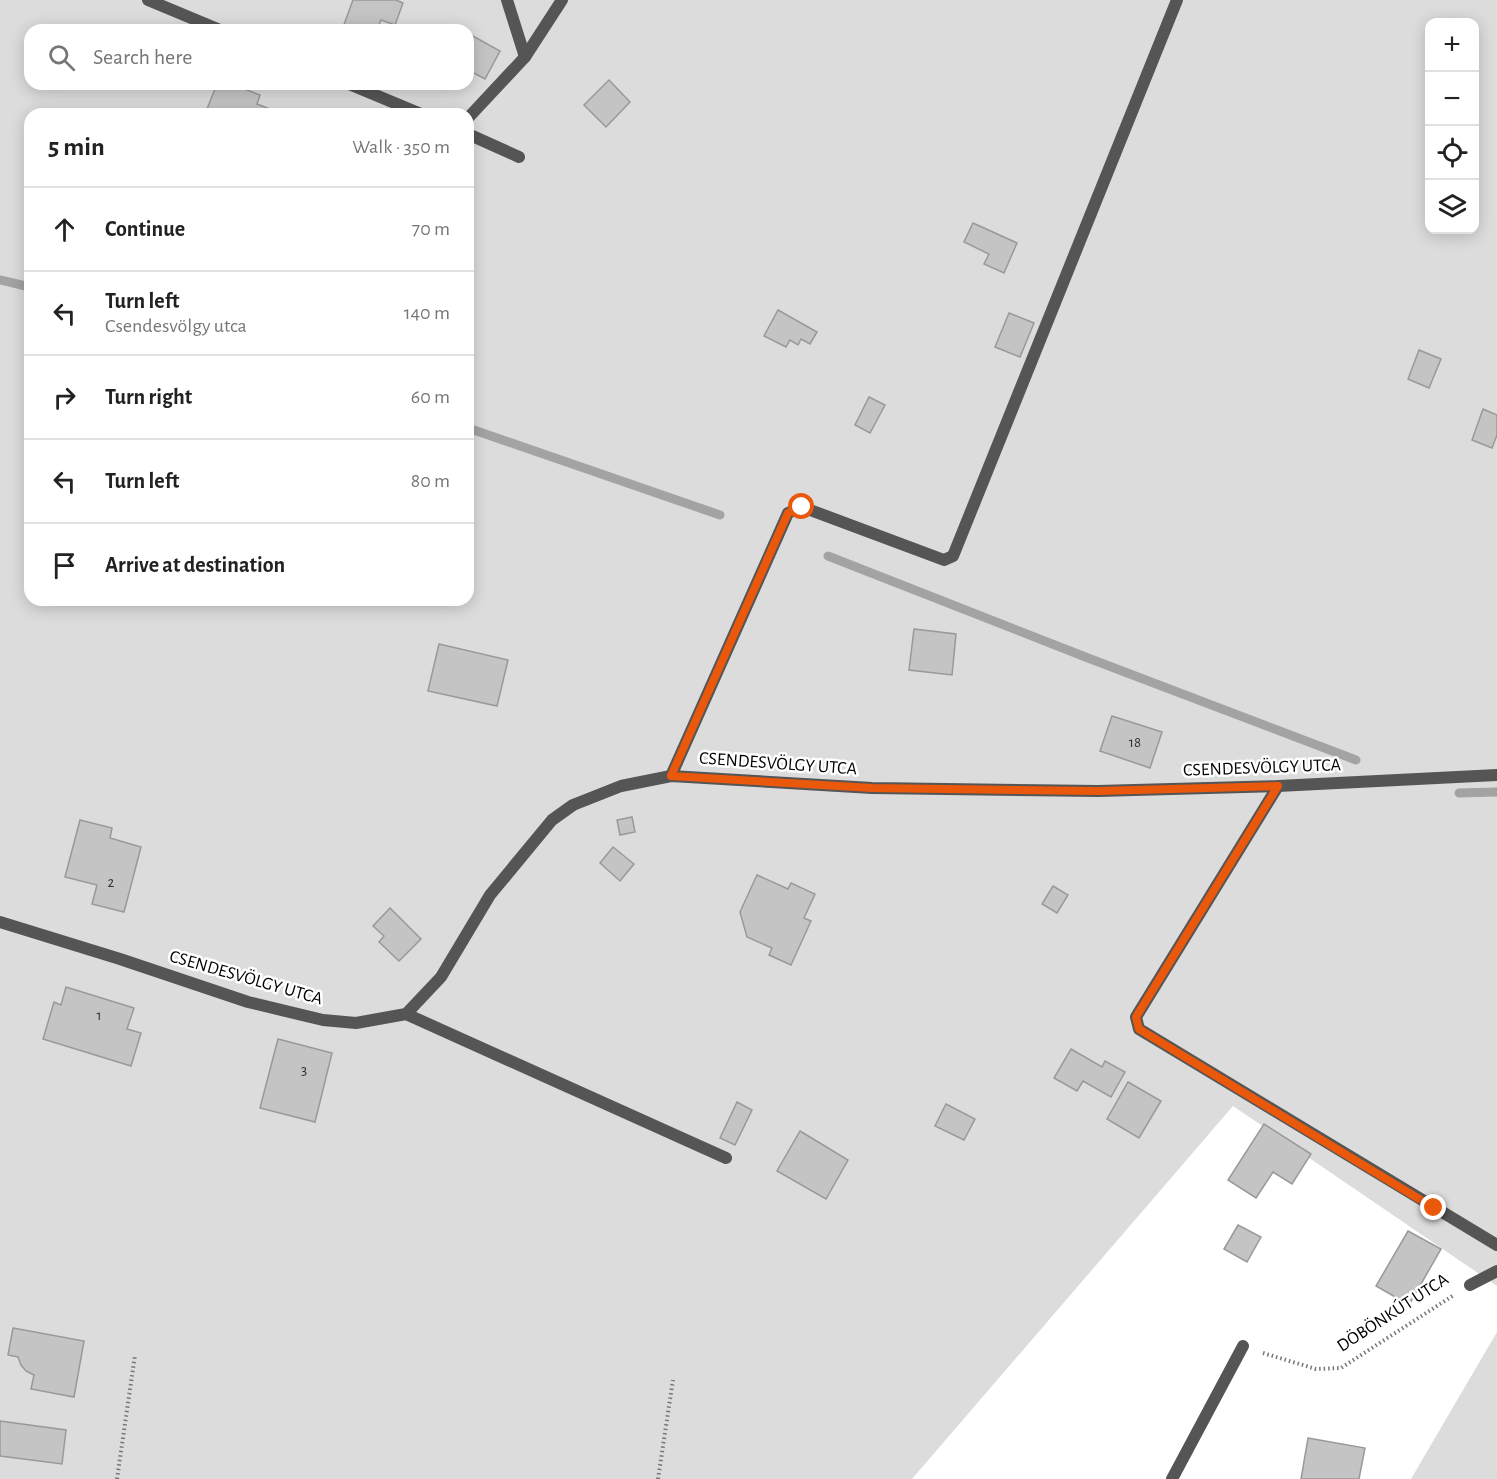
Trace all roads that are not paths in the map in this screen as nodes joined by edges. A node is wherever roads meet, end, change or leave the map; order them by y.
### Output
1 (148, 0) edge
2 (507, 0) edge
3 (562, 0) edge
4 (1177, 0) edge
5 (206, 24) edge
6 (525, 57) junction
7 (363, 90) edge
8 (407, 108) edge
9 (474, 112) edge
10 (474, 137) edge
11 (519, 157) dead end
12 (671, 776) junction
13 (1497, 776) edge
14 (1278, 786) junction
15 (0, 922) edge
16 (406, 1014) junction
17 (726, 1158) dead end
18 (1497, 1245) edge
19 (1497, 1271) edge
20 (1470, 1285) road end
21 (1243, 1347) road end
22 (1172, 1479) edge

1 - 5 street
2 - 6 street
3 - 6 street
4 - 12 street
6 - 9 street
7 - 8 street
10 - 11 street
12 - 14 street, CSENDESVÖLGY UTCA
12 - 16 street, CSENDESVÖLGY UTCA
13 - 14 street, CSENDESVÖLGY UTCA
14 - 18 street
15 - 16 street, CSENDESVÖLGY UTCA
16 - 17 street
19 - 20 street, DÖBÖNKÚT UTCA
21 - 22 street

